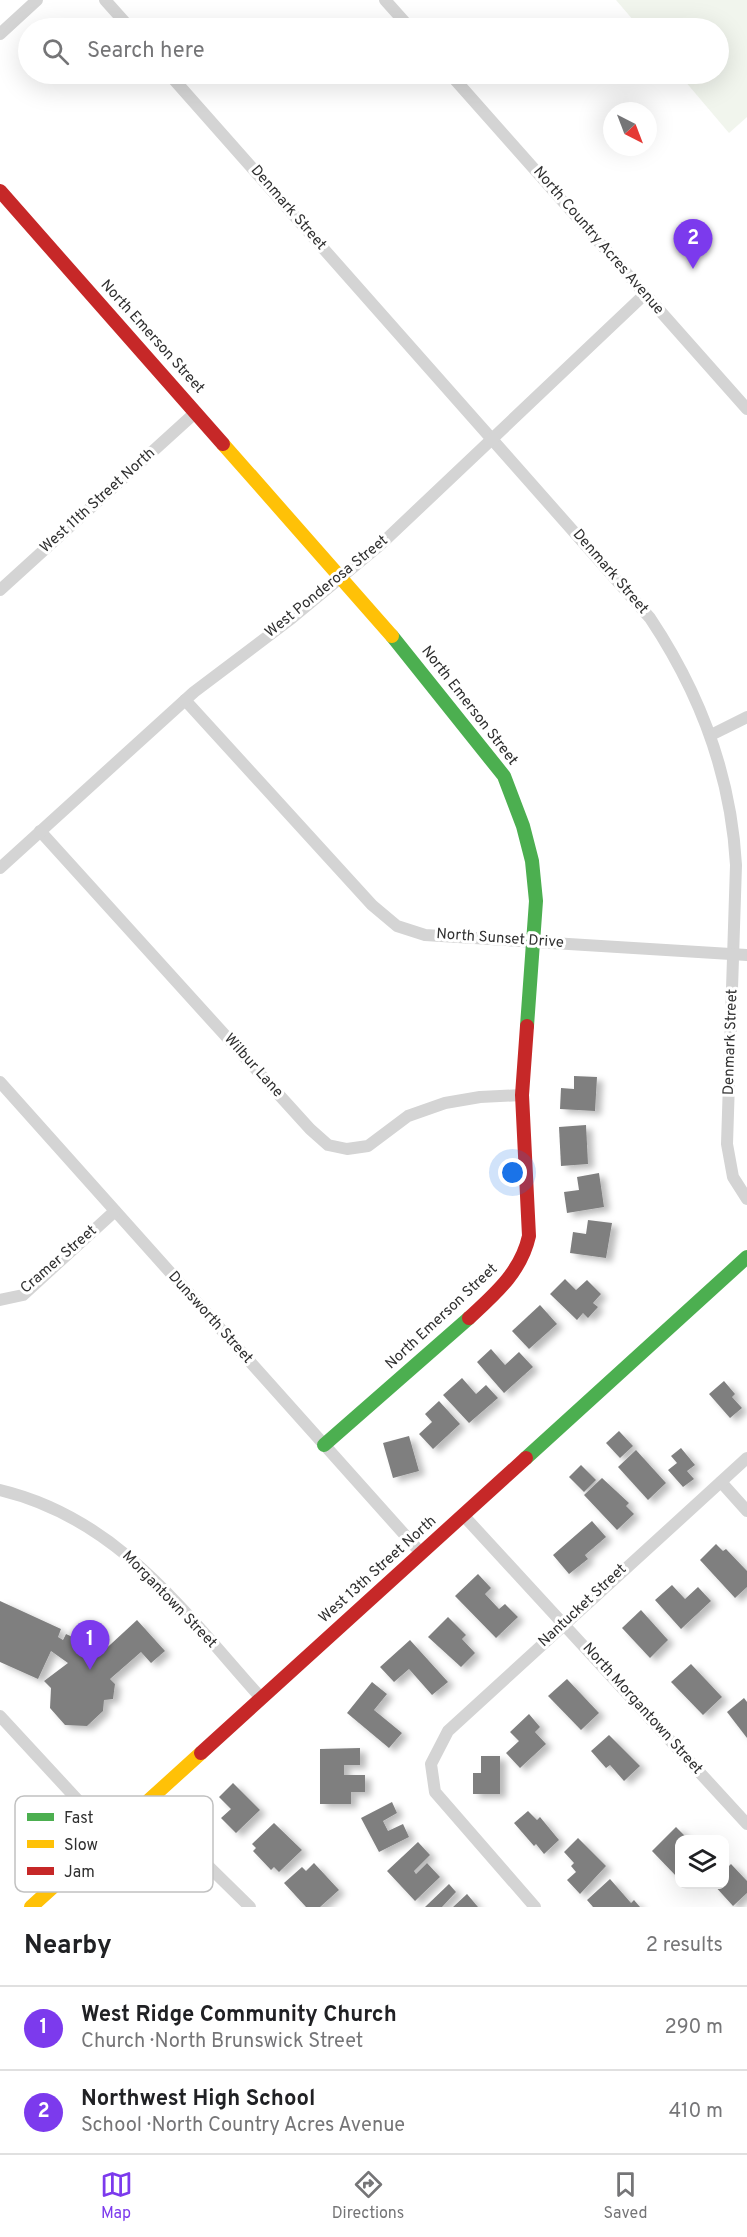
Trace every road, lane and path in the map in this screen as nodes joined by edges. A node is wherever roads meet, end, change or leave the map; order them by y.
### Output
1 (37, 0) edge
2 (105, 0) edge
3 (385, 0) edge
4 (121, 18) edge
5 (401, 18) edge
6 (0, 34) edge
7 (178, 84) edge
8 (459, 84) edge
9 (0, 190) edge
10 (645, 294) junction
11 (747, 409) edge
12 (196, 412) junction
13 (492, 439) junction
14 (341, 577) junction
15 (0, 590) edge
16 (185, 700) junction
17 (747, 717) edge
18 (711, 735) junction
19 (40, 831) junction
20 (0, 868) edge
21 (534, 942) junction
22 (733, 954) junction
23 (747, 955) edge
24 (0, 1082) edge
25 (522, 1095) junction
26 (747, 1199) edge
27 (115, 1211) junction
28 (747, 1257) edge
29 (0, 1300) edge
30 (324, 1445) junction
31 (747, 1458) edge
32 (720, 1482) junction
33 (0, 1490) edge
34 (747, 1511) edge
35 (463, 1515) junction
36 (421, 1553) junction
37 (564, 1623) junction
38 (261, 1698) junction
39 (0, 1716) edge
40 (74, 1796) edge
41 (154, 1796) edge
42 (747, 1824) edge
43 (213, 1871) edge
44 (47, 1892) edge
45 (31, 1907) edge
46 (250, 1907) edge
47 (535, 1907) edge

1 - 6 street
2 - 4 street
3 - 5 street
7 - 13 street, Denmark Street
8 - 10 street, North Country Acres Avenue
9 - 12 street, North Emerson Street
10 - 11 street, North Country Acres Avenue
10 - 13 street, West Ponderosa Street
12 - 14 street, North Emerson Street
12 - 15 street, West 11th Street North
13 - 14 street, West Ponderosa Street
13 - 18 street, Denmark Street
14 - 16 street, West Ponderosa Street
14 - 21 street, North Emerson Street
16 - 19 street, West Ponderosa Street
16 - 21 street, North Sunset Drive
17 - 18 street
18 - 22 street, Denmark Street
19 - 20 street, West Ponderosa Street
19 - 25 street, Wilbur Lane
21 - 22 street, North Sunset Drive
21 - 25 street, North Emerson Street
22 - 23 street, North Sunset Drive
22 - 26 street, Denmark Street
24 - 27 street, Dunsworth Street
25 - 30 street, North Emerson Street
27 - 29 street, Cramer Street
27 - 30 street, Dunsworth Street
28 - 35 street, West 13th Street North
30 - 36 street, Dunsworth Street
31 - 32 street, Nantucket Street
32 - 34 street
32 - 37 street, Nantucket Street
33 - 38 street, Morgantown Street
35 - 36 street, West 13th Street North
35 - 37 street, North Morgantown Street
36 - 38 street, West 13th Street North
37 - 42 street, North Morgantown Street
37 - 47 street, Nantucket Street
38 - 41 street, West 13th Street North
39 - 40 street
43 - 46 street
44 - 45 street, West 13th Street North

